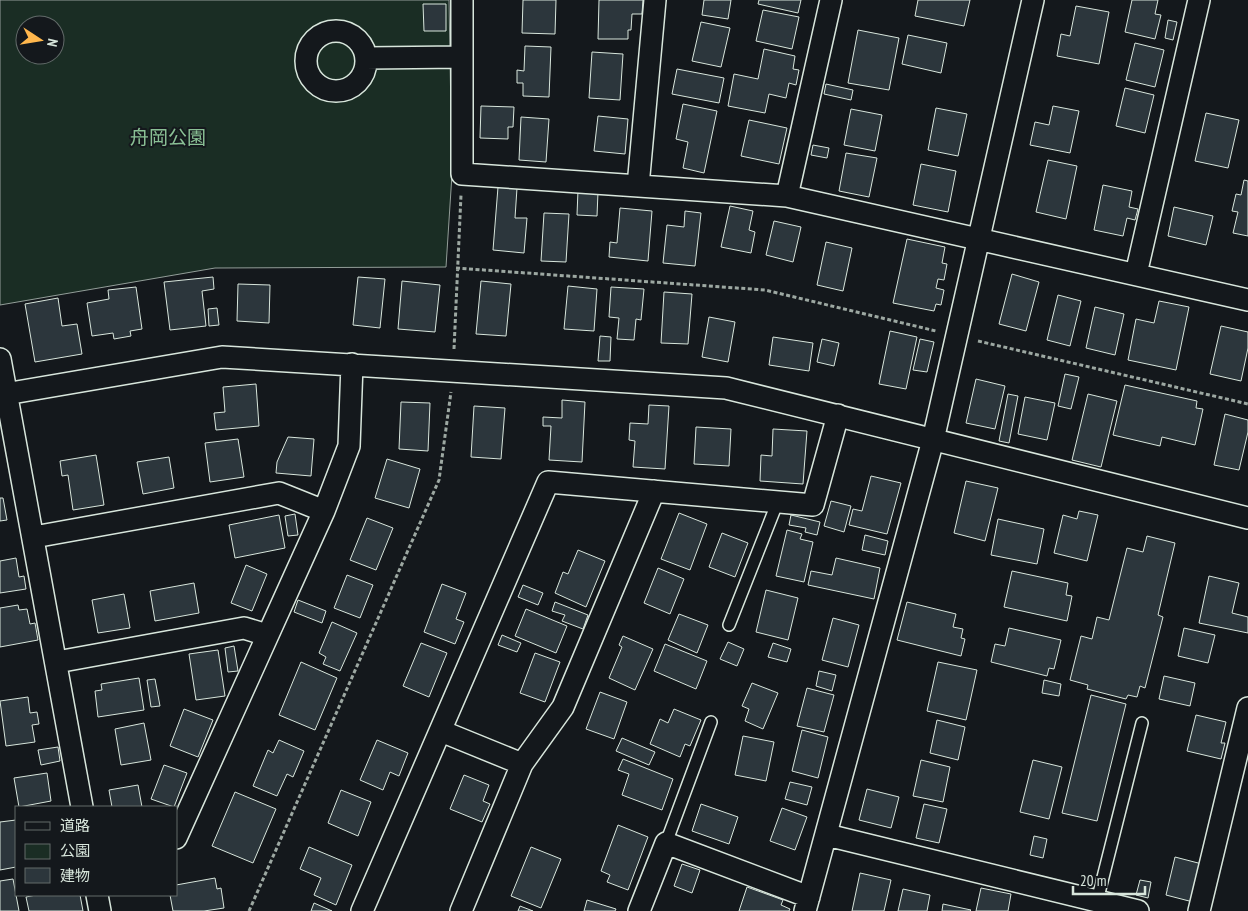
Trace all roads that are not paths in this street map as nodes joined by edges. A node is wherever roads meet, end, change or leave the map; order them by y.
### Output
1 (462, 0) edge
2 (655, 0) edge
3 (831, 0) edge
4 (1033, 0) edge
5 (1199, 0) edge
6 (462, 57) junction
7 (366, 58) dead end
8 (638, 186) junction
9 (787, 196) junction
10 (979, 240) junction
11 (1136, 274) junction
12 (1248, 300) edge
13 (0, 359) edge
14 (352, 364) junction
15 (3, 395) edge
16 (838, 415) junction
17 (933, 440) junction
18 (654, 491) junction
19 (778, 501) junction
20 (324, 511) junction
21 (1248, 518) edge
22 (34, 537) junction
23 (730, 625) dead end
24 (267, 635) junction
25 (57, 662) junction
26 (1248, 708) edge
27 (711, 722) dead end
28 (1142, 723) dead end
29 (441, 731) junction
30 (522, 764) junction
31 (82, 806) edge
32 (178, 834) edge
33 (827, 835) junction
34 (666, 844) junction
35 (97, 896) edge
36 (1097, 901) junction
37 (807, 904) edge
38 (100, 911) edge
39 (362, 911) edge
40 (460, 911) edge
41 (639, 911) edge
42 (1138, 911) edge
43 (1199, 911) edge

1 - 6 street
2 - 8 street
3 - 9 street
4 - 10 street
5 - 11 street
6 - 7 street
6 - 8 street
8 - 9 street
9 - 10 street
10 - 11 street
10 - 17 street
11 - 12 street
13 - 15 street
14 - 15 street
14 - 16 street
14 - 20 street
15 - 22 street
16 - 17 street
16 - 19 street
17 - 21 street
17 - 33 street
18 - 19 street
18 - 29 street
18 - 30 street
19 - 23 lane
20 - 22 street
20 - 24 street
22 - 25 street
24 - 25 street
24 - 32 street
25 - 31 street
26 - 43 street
27 - 34 lane
28 - 36 lane
29 - 30 street
29 - 39 street
30 - 40 street
33 - 36 street
33 - 37 street
34 - 37 street
34 - 41 street
35 - 38 street
36 - 42 street

